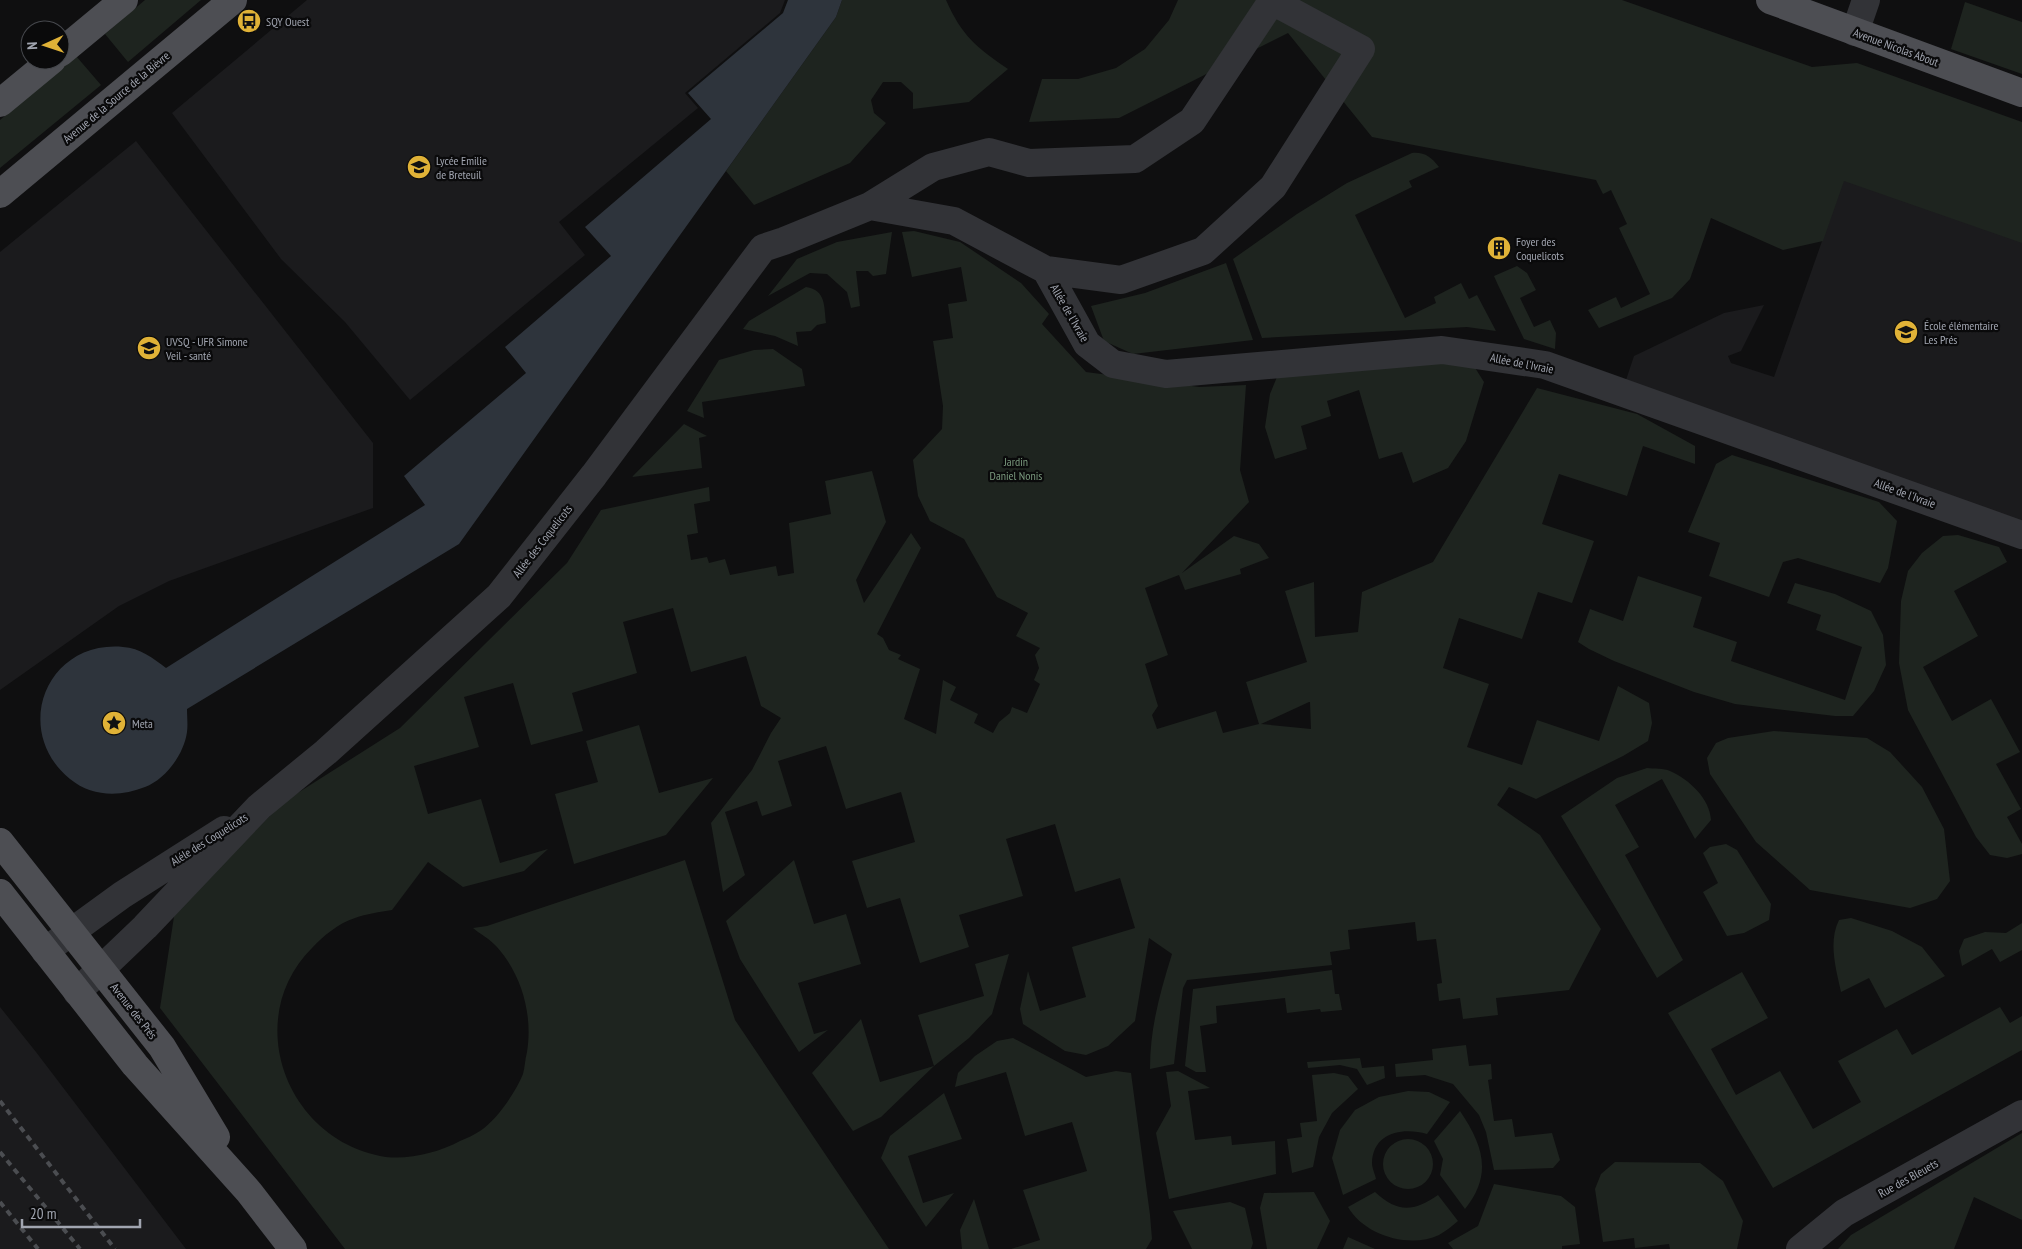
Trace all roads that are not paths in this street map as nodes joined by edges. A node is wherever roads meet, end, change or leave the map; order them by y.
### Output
1 (124, 0) edge
2 (233, 0) edge
3 (1770, 0) edge
4 (1866, 0) edge
5 (1802, 6) edge
6 (1855, 32) junction
7 (70, 45) edge
8 (40, 70) edge
9 (2022, 93) edge
10 (0, 102) edge
11 (0, 194) edge
12 (870, 206) junction
13 (784, 241) joint
14 (1046, 270) junction
15 (2022, 535) edge
16 (260, 808) junction
17 (0, 842) edge
18 (0, 893) edge
19 (71, 932) junction
20 (45, 951) junction
21 (102, 971) junction
22 (77, 992) junction
23 (2022, 1114) edge
24 (249, 1192) junction
25 (293, 1249) edge
26 (1800, 1249) edge

1 - 7 main road
2 - 11 main road, Avenue de la Source de la Bièvre
3 - 5 main road, Avenue Nicolas About
4 - 6 street
5 - 6 main road, Avenue Nicolas About
6 - 9 main road, Avenue Nicolas About
8 - 10 main road
12 - 13 street, Allée de l'Ivraie
12 - 14 street, Allée de l'Ivraie
12 - 14 street, Allée de l'Ivraie
13 - 16 street, Allée des Coquelicots
14 - 15 street, Allée de l'Ivraie
16 - 19 street, Aléle des Coquelicots
16 - 21 street, Aléle des Coquelicots
17 - 19 main road, Avenue des Prés
18 - 20 main road, Avenue des Prés
19 - 20 street, Aléle des Coquelicots
19 - 21 main road, Avenue des Prés
20 - 22 main road, Avenue des Prés
21 - 22 street, Aléle des Coquelicots
21 - 24 main road, Avenue des Prés
22 - 24 main road, Avenue des Prés
23 - 26 street, Rue des Bleuets
24 - 25 main road, Avenue des Prés

